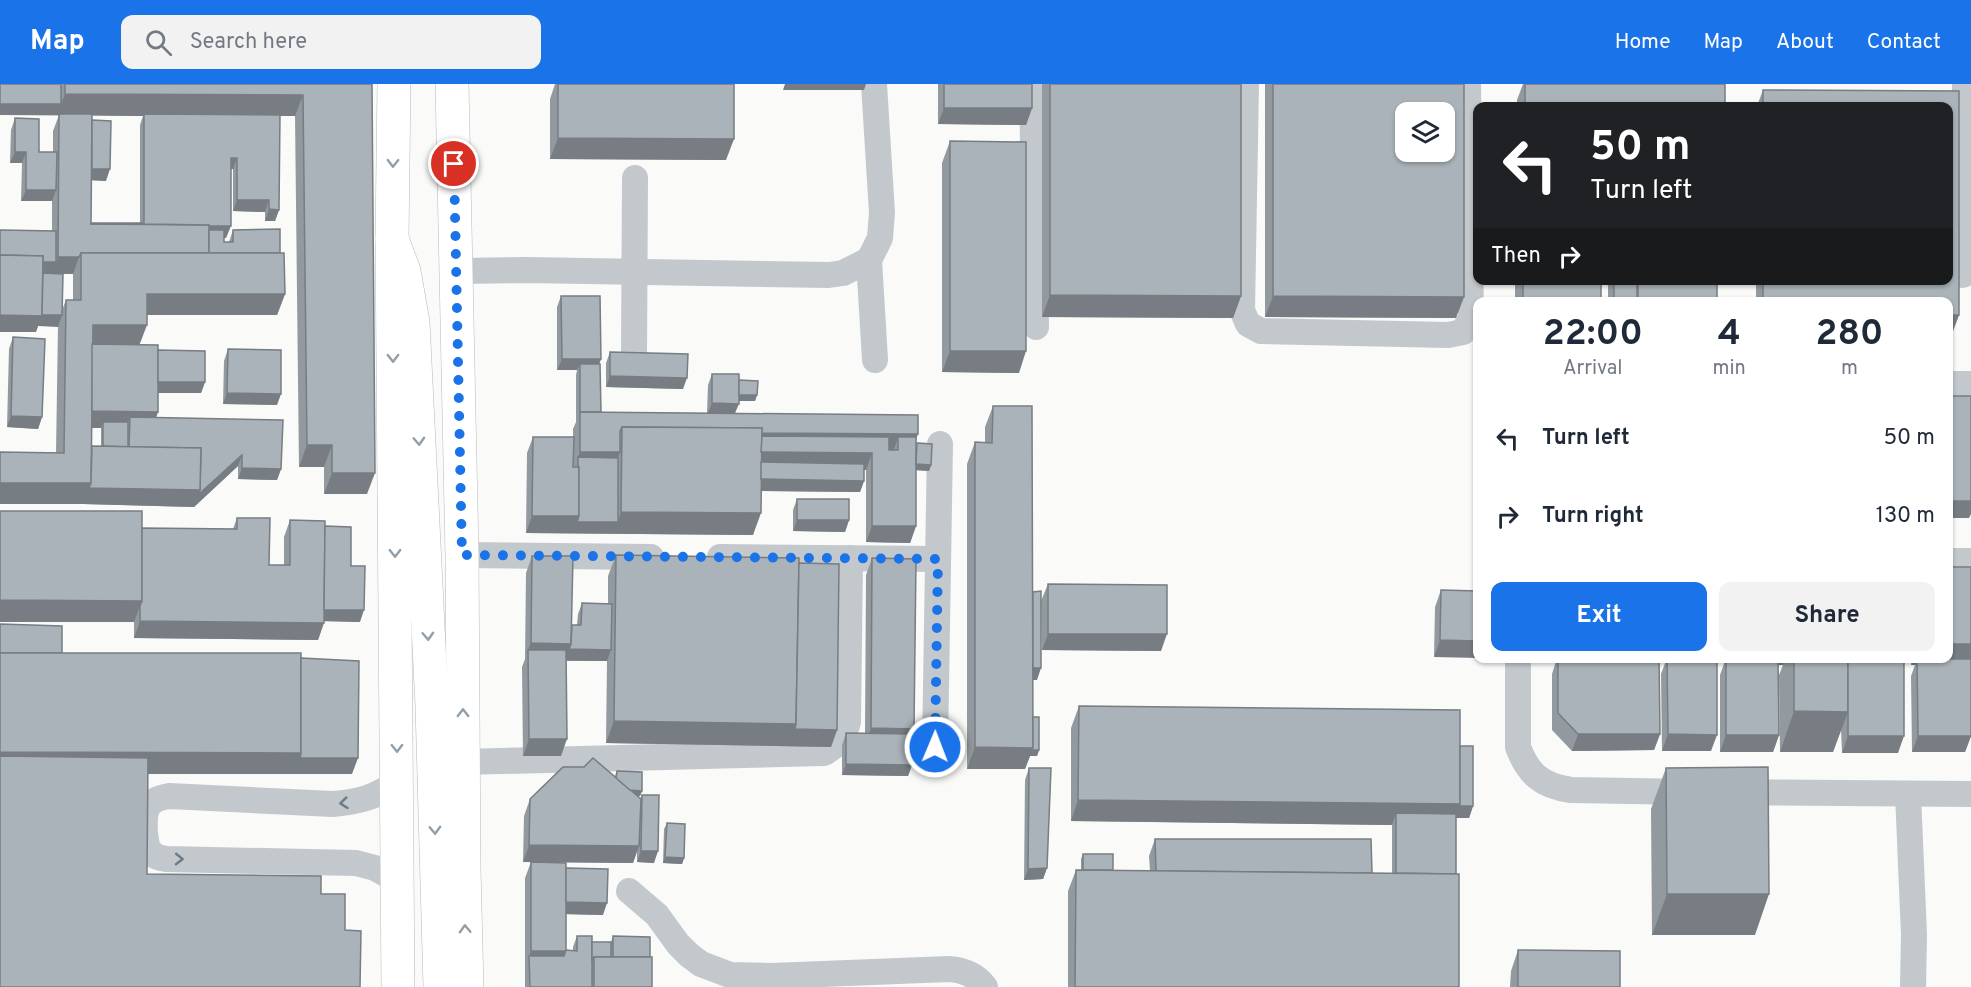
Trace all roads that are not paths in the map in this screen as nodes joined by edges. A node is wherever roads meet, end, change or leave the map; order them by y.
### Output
1 (452, 84) edge
2 (471, 84) edge
3 (874, 84) edge
4 (1032, 84) edge
5 (1246, 84) edge
6 (1468, 84) edge
7 (1965, 84) edge
8 (390, 93) edge
9 (453, 121) junction
10 (635, 178) dead end
11 (392, 239) junction
12 (869, 260) junction
13 (456, 272) junction
14 (634, 272) junction
15 (1963, 275) dead end
16 (1036, 327) dead end
17 (633, 355) edge
18 (875, 360) dead end
19 (1953, 384) edge
20 (1971, 384) edge
21 (940, 444) dead end
22 (462, 555) junction
23 (850, 558) junction
24 (938, 559) junction
25 (1953, 561) edge
26 (1971, 561) edge
27 (1518, 663) edge
28 (935, 747) dead end
29 (463, 762) junction
30 (397, 781) junction
31 (1908, 794) junction
32 (1971, 794) edge
33 (399, 881) junction
34 (629, 891) dead end
35 (772, 982) edge
36 (398, 987) edge
37 (440, 987) edge
38 (467, 987) edge
39 (985, 987) edge
40 (1913, 987) edge

1 - 9 main road
2 - 9 main road
3 - 12 street
4 - 16 street
5 - 6 street
7 - 15 street
8 -> 11 main road
9 - 13 main road
10 - 14 street
11 -> 30 main road
11 -> 37 main road
12 - 14 street
12 - 18 street
13 - 14 street
13 - 22 main road
14 - 17 street
19 - 20 street
21 - 24 street
22 - 23 street
29 -> 22 main road
23 - 24 street
23 - 29 street
24 - 28 street
25 - 26 street
27 - 31 street
38 -> 29 main road
30 - 33 main road
30 -> 33 street
31 - 32 street
31 - 40 street
33 - 36 main road
34 - 35 street
35 - 39 street

